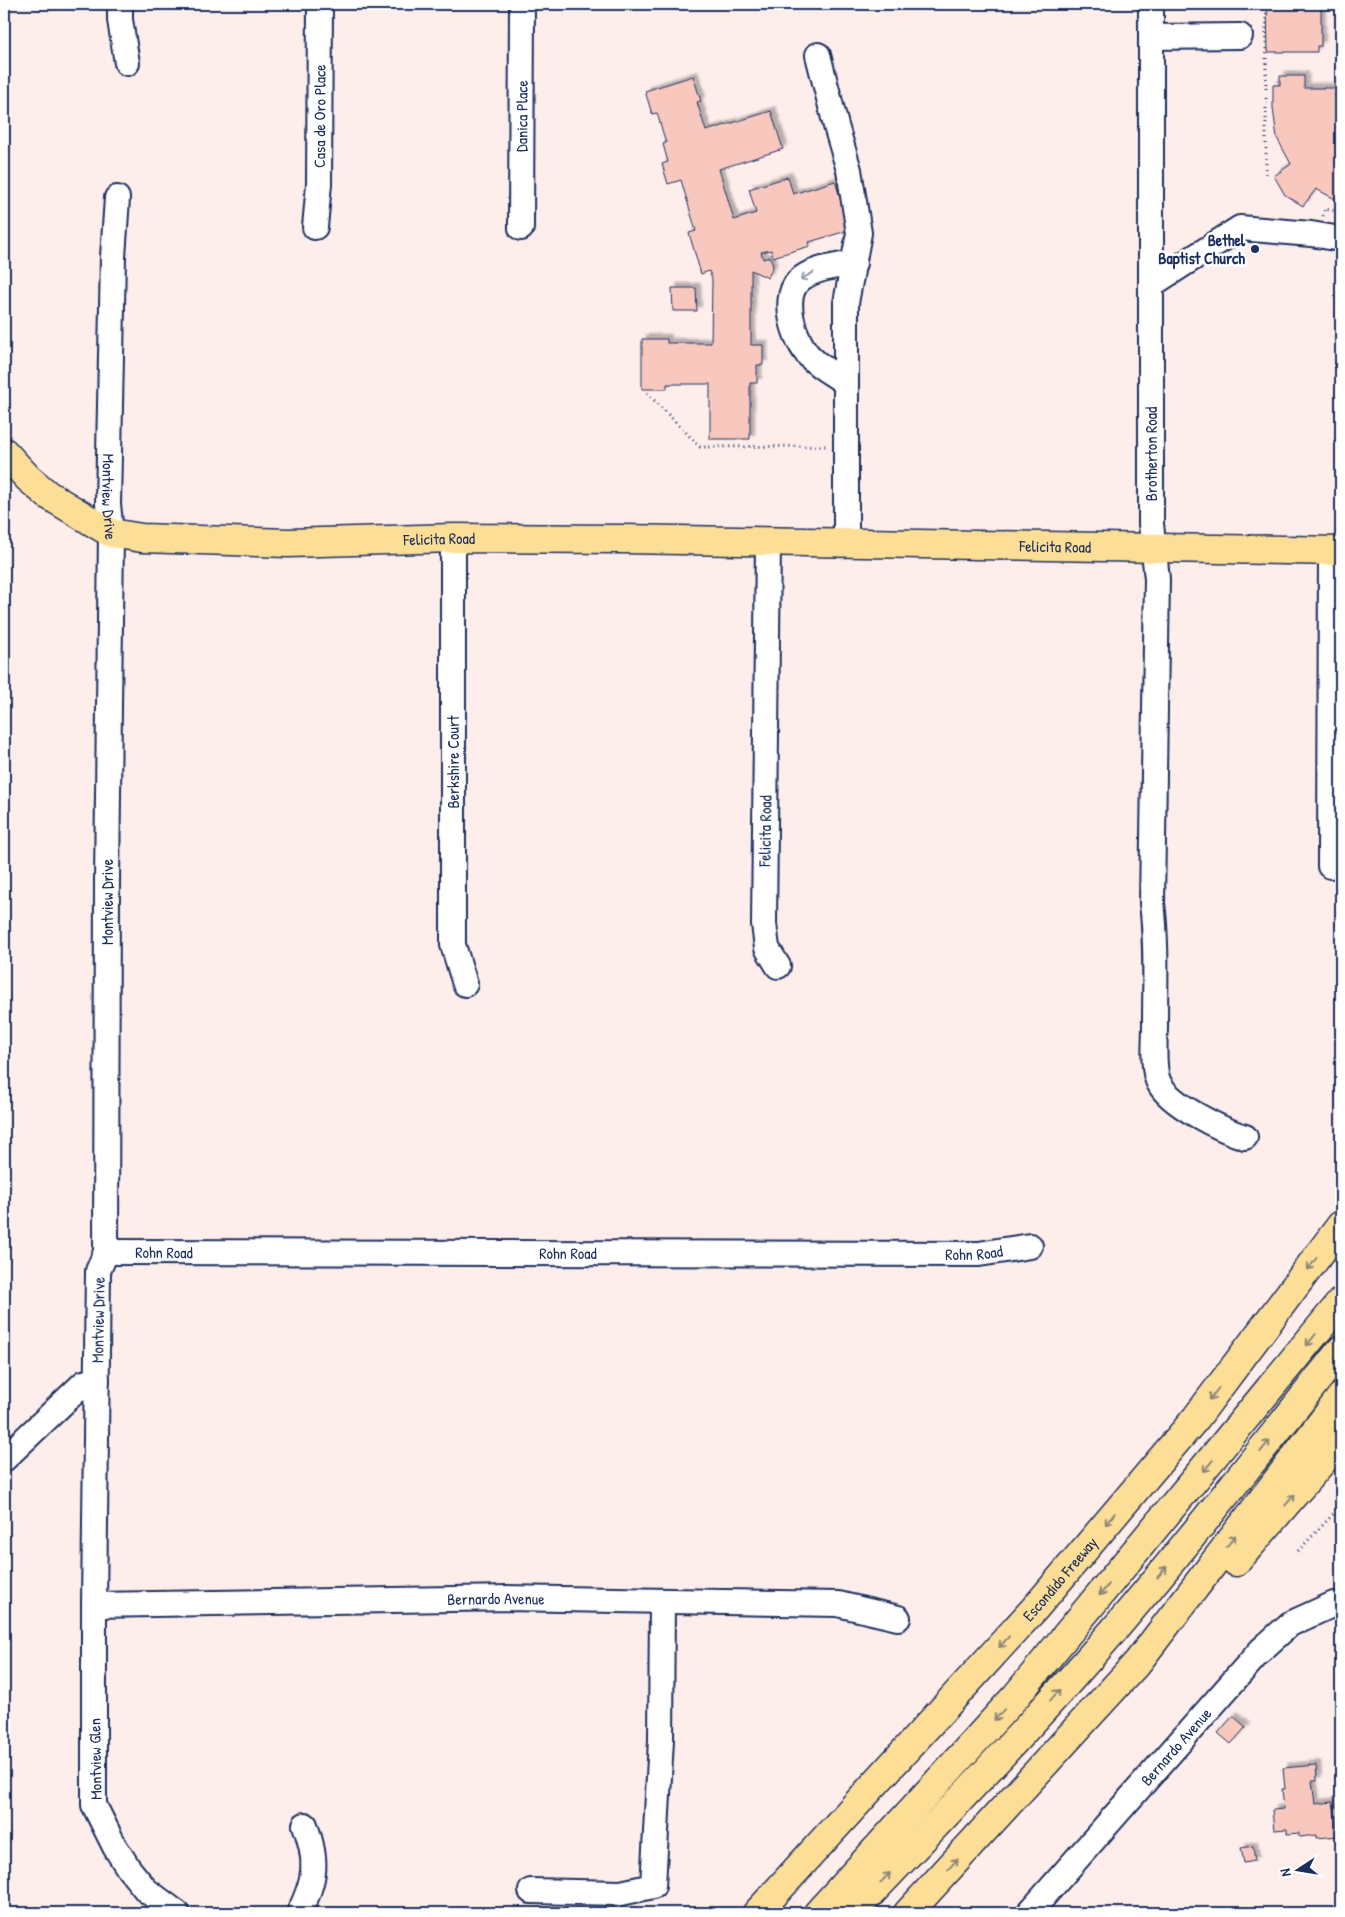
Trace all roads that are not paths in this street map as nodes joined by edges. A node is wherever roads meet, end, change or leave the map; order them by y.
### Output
1 (120, 4) edge
2 (320, 4) edge
3 (522, 4) edge
4 (1151, 4) edge
5 (1240, 36) dead end
6 (1151, 38) junction
7 (818, 55) dead end
8 (126, 63) dead end
9 (116, 198) dead end
10 (314, 227) dead end
11 (521, 228) dead end
12 (1341, 239) edge
13 (854, 263) junction
14 (1151, 285) junction
15 (846, 382) junction
16 (4, 452) edge
17 (111, 533) junction
18 (454, 538) junction
19 (768, 542) junction
20 (846, 543) junction
21 (1154, 547) junction
22 (1336, 551) edge
23 (1330, 866) dead end
24 (778, 966) dead end
25 (466, 984) dead end
26 (1245, 1137) dead end
27 (1341, 1225) edge
28 (1030, 1246) dead end
29 (106, 1252) junction
30 (1341, 1302) edge
31 (1341, 1350) edge
32 (97, 1380) junction
33 (1341, 1398) edge
34 (1341, 1440) edge
35 (4, 1459) edge
36 (662, 1602) junction
37 (1341, 1604) edge
38 (94, 1605) junction
39 (898, 1618) dead end
40 (1137, 1663) junction
41 (305, 1825) dead end
42 (531, 1891) dead end
43 (178, 1913) edge
44 (298, 1913) edge
45 (757, 1913) edge
46 (818, 1913) edge
47 (852, 1913) edge
48 (908, 1913) edge
49 (1029, 1913) edge

1 - 8 street
2 - 10 street, Casa de Oro Place
3 - 11 street, Danica Place
4 - 6 street, Brotherton Road
5 - 6 street
6 - 14 street, Brotherton Road
7 - 13 street
9 - 17 street, Montview Drive
12 - 14 street
13 - 15 street
13 -> 15 street
14 - 21 street, Brotherton Road
15 - 20 street
16 - 17 main road
17 - 18 main road, Felicita Road
17 - 29 street, Montview Drive
18 - 19 main road, Felicita Road
18 - 25 street, Berkshire Court
19 - 20 main road, Felicita Road
19 - 24 street, Felicita Road
20 - 21 main road, Felicita Road
21 - 22 main road, Felicita Road
21 - 26 street, Brotherton Road
22 - 23 street
27 -> 45 main road, Escondido Freeway
28 - 29 street, Rohn Road
29 - 32 street, Montview Drive
30 -> 46 main road
47 -> 31 main road
32 - 35 street
32 - 38 street, Montview Drive
40 -> 33 main road
40 -> 34 main road
36 - 38 street, Bernardo Avenue
36 - 39 street, Bernardo Avenue
36 - 42 street
37 - 49 street, Bernardo Avenue
38 - 43 street, Montview Glen
48 -> 40 main road
41 - 44 street

